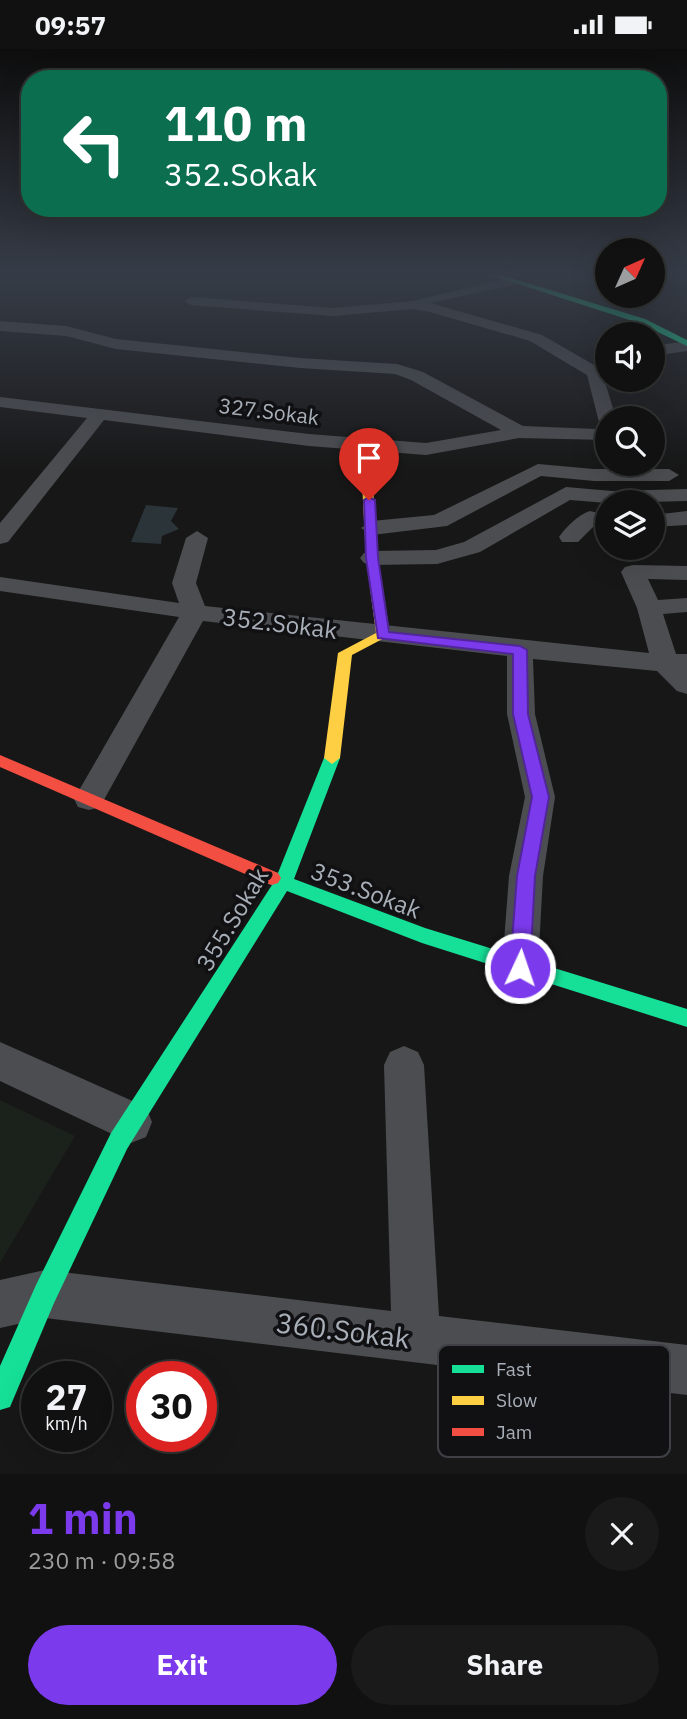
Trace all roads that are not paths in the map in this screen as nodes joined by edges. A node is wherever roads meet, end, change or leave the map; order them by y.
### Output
1 (103, 340) edge
2 (540, 340) edge
3 (687, 344) edge
4 (665, 349) edge
5 (595, 358) edge
6 (572, 359) junction
7 (0, 402) edge
8 (602, 406) edge
9 (100, 414) junction
10 (519, 432) junction
11 (595, 436) edge
12 (365, 445) junction
13 (670, 475) edge
14 (687, 495) edge
15 (687, 518) edge
16 (595, 519) edge
17 (665, 520) edge
18 (372, 528) junction
19 (0, 537) edge
20 (569, 537) dead end
21 (197, 538) dead end
22 (372, 558) junction
23 (687, 573) edge
24 (0, 584) edge
25 (687, 605) edge
26 (649, 608) junction
27 (195, 612) junction
28 (383, 635) junction
29 (520, 650) junction
30 (676, 663) edge
31 (687, 685) edge
32 (2, 765) edge
33 (89, 799) junction
34 (283, 883) junction
35 (520, 968) junction
36 (687, 1018) edge
37 (0, 1061) edge
38 (404, 1065) dead end
39 (131, 1122) junction
40 (22, 1299) edge
41 (416, 1338) junction
42 (475, 1345) edge
43 (0, 1397) edge

1 - 10 street
2 - 6 street, 327.Sokak
3 - 4 street
5 - 6 street
6 - 8 street, 327.Sokak
7 - 9 street, 327.Sokak
9 - 12 street, 327.Sokak
9 - 19 street
10 - 11 street, 327.Sokak
10 - 12 street, 327.Sokak
12 - 18 main road
13 - 18 street
14 - 22 street
15 - 17 street
16 - 20 street
18 - 22 main road
21 - 27 street
22 - 28 main road
23 - 26 street
24 - 27 street, 352.Sokak
25 - 26 street
26 - 30 street
27 - 28 street, 352.Sokak
27 - 33 street
28 - 29 street, 352.Sokak
28 - 34 main road, 355.Sokak
29 - 30 street, 352.Sokak
29 - 35 street
30 - 31 street
32 - 33 main road, 353.Sokak
33 - 34 main road, 353.Sokak
34 - 35 main road, 353.Sokak
34 - 39 main road, 355.Sokak
35 - 36 main road, 353.Sokak
37 - 39 street
38 - 41 street
39 - 40 main road, 355.Sokak
40 - 41 street, 360.Sokak
40 - 43 main road, 355.Sokak
41 - 42 street, 360.Sokak

